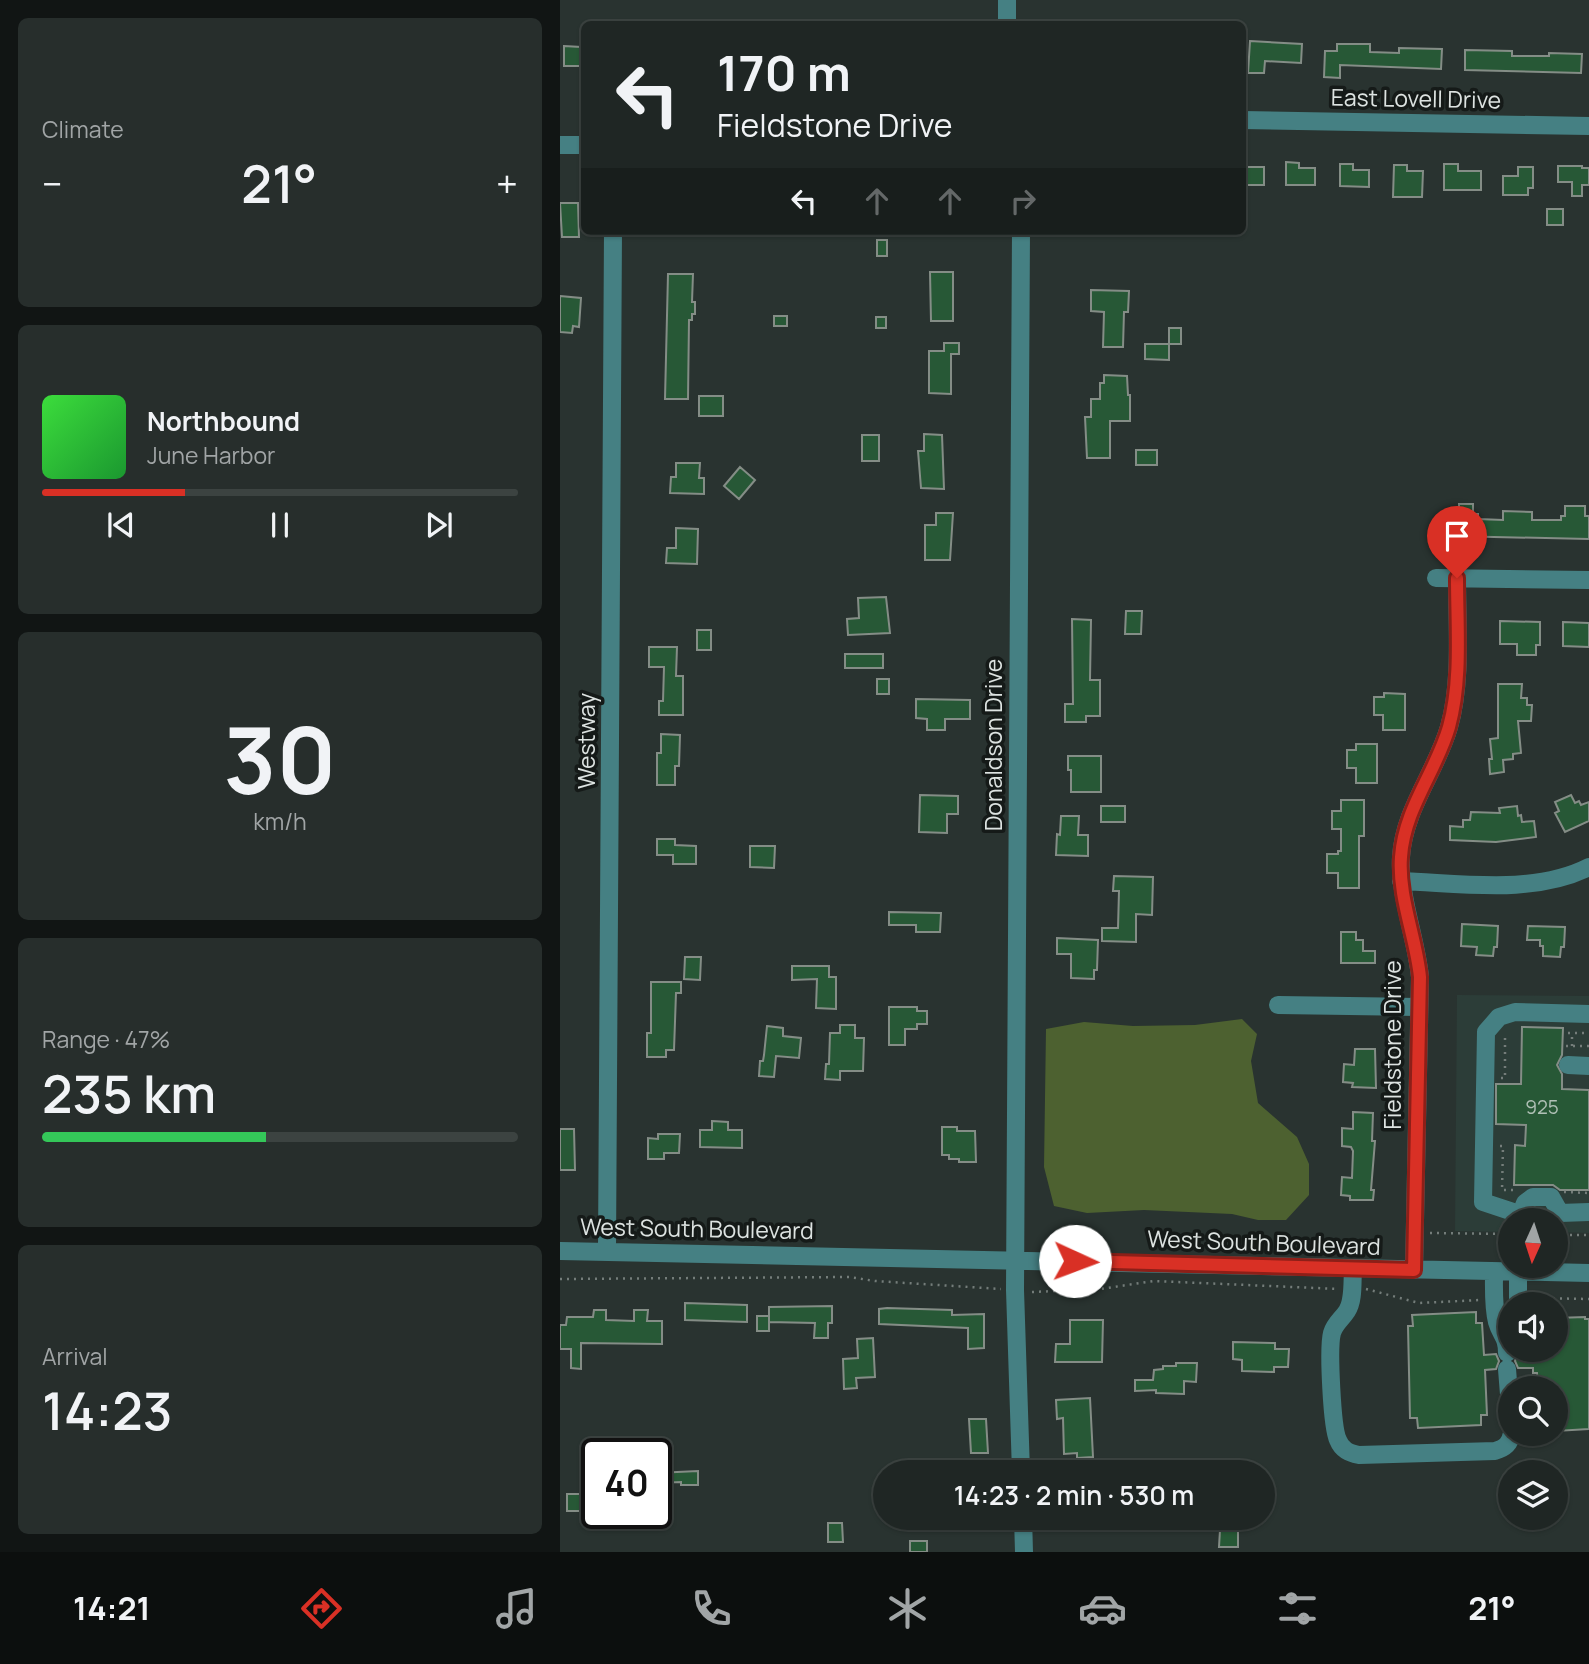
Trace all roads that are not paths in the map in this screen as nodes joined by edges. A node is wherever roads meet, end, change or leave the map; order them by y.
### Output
1 (1007, 0) edge
2 (1007, 21) edge
3 (1246, 120) edge
4 (1589, 126) edge
5 (560, 145) edge
6 (581, 145) edge
7 (613, 235) edge
8 (1021, 235) edge
9 (1436, 578) dead end
10 (1457, 578) junction
11 (1589, 580) edge
12 (1589, 867) edge
13 (1401, 881) junction
14 (1278, 1005) dead end
15 (1419, 1007) junction
16 (1589, 1013) edge
17 (1568, 1065) dead end
18 (1589, 1066) edge
19 (1501, 1208) edge
20 (1526, 1208) edge
21 (1556, 1208) edge
22 (1589, 1212) edge
23 (1568, 1218) edge
24 (560, 1251) edge
25 (607, 1251) junction
26 (1015, 1260) junction
27 (1353, 1269) junction
28 (1414, 1270) junction
29 (1568, 1271) edge
30 (1494, 1272) junction
31 (1498, 1272) edge
32 (1589, 1273) edge
33 (1498, 1325) edge
34 (1506, 1446) edge
35 (1021, 1460) edge
36 (1023, 1530) edge
37 (1024, 1552) edge

1 - 2 street
3 - 4 street, East Lovell Drive
5 - 6 street
7 - 25 street, Westway
8 - 26 street, Donaldson Drive
9 - 10 street
10 - 11 street
10 - 13 street, Fieldstone Drive
12 - 13 street
13 - 15 street, Fieldstone Drive
14 - 15 street
15 - 28 street, Fieldstone Drive
16 - 19 street
17 - 18 street
20 - 21 street
22 - 23 street
24 - 25 street, West South Boulevard
25 - 26 street, West South Boulevard
26 - 27 street, West South Boulevard
26 - 35 street, Donaldson Drive
27 - 28 street, West South Boulevard
27 - 34 street
28 - 30 street, West South Boulevard
29 - 32 street, West South Boulevard
30 - 31 street, West South Boulevard
30 - 33 street
36 - 37 street

